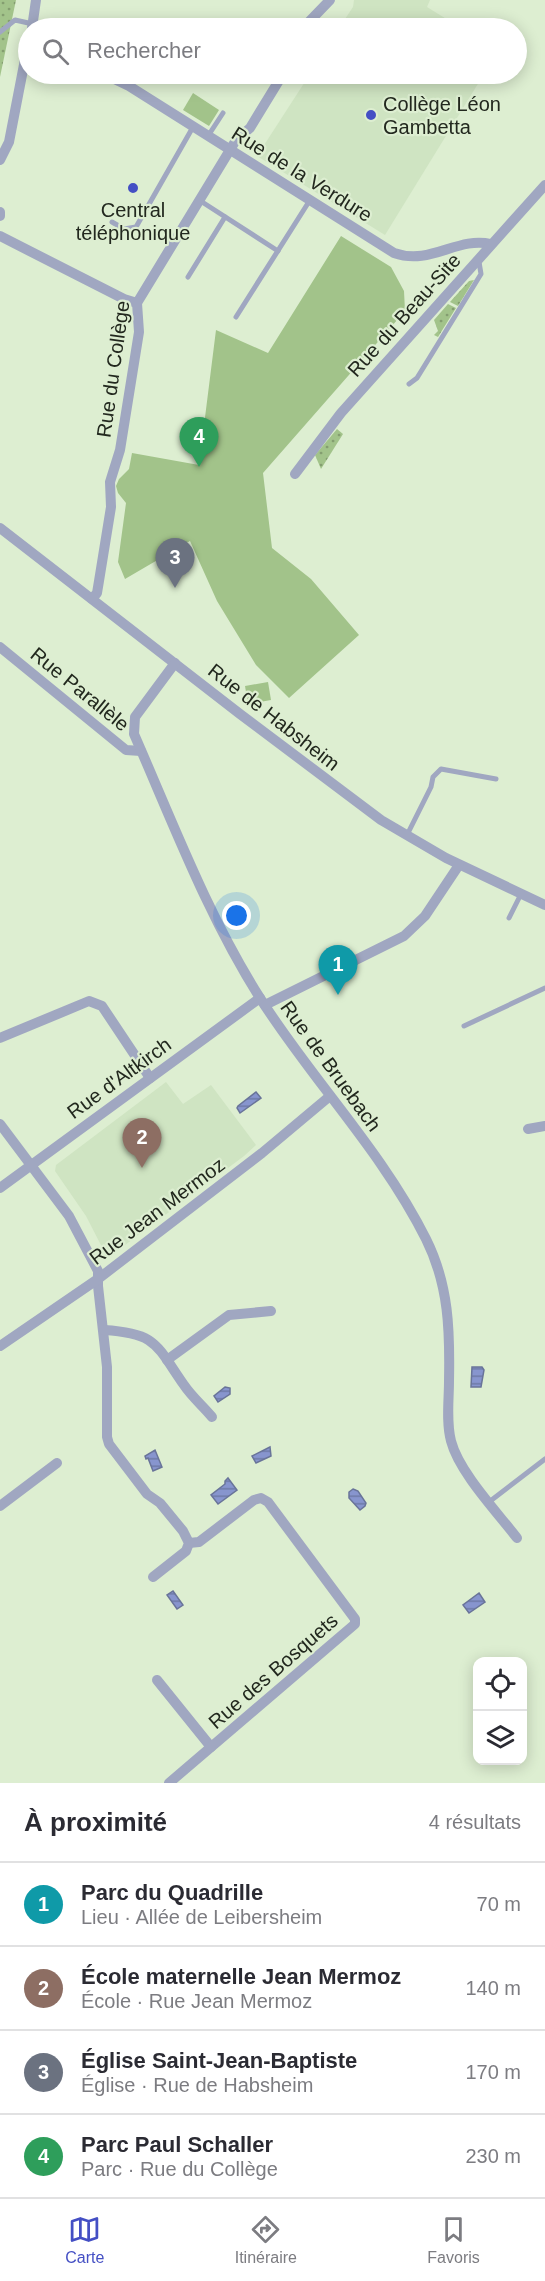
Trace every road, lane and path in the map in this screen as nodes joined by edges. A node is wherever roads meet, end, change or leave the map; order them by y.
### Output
1 (36, 0) edge
2 (330, 0) edge
3 (33, 18) edge
4 (313, 18) edge
5 (18, 22) edge
6 (0, 32) edge
7 (20, 84) edge
8 (125, 84) edge
9 (277, 84) edge
10 (223, 112) dead end
11 (193, 127) junction
12 (208, 136) junction
13 (230, 150) junction
14 (0, 160) edge
15 (545, 185) edge
16 (200, 200) junction
17 (310, 200) junction
18 (225, 217) junction
19 (112, 222) dead end
20 (0, 236) edge
21 (492, 244) junction
22 (278, 251) junction
23 (478, 259) junction
24 (188, 277) dead end
25 (137, 303) junction
26 (236, 317) dead end
27 (409, 384) dead end
28 (295, 474) dead end
29 (0, 528) edge
30 (92, 599) junction
31 (0, 647) edge
32 (175, 663) junction
33 (141, 751) junction
34 (496, 780) dead end
35 (406, 836) junction
36 (459, 865) junction
37 (521, 894) junction
38 (545, 905) edge
39 (509, 918) dead end
40 (545, 988) edge
41 (262, 1001) junction
42 (464, 1026) dead end
43 (0, 1038) edge
44 (150, 1078) junction
45 (330, 1096) junction
46 (0, 1124) edge
47 (545, 1126) edge
48 (528, 1129) dead end
49 (30, 1166) junction
50 (0, 1188) edge
51 (98, 1279) junction
52 (271, 1311) dead end
53 (104, 1330) junction
54 (0, 1346) edge
55 (167, 1360) junction
56 (212, 1417) dead end
57 (545, 1459) edge
58 (57, 1463) dead end
59 (489, 1502) junction
60 (0, 1506) edge
61 (517, 1538) dead end
62 (189, 1544) junction
63 (153, 1576) dead end
64 (157, 1680) dead end
65 (211, 1747) junction
66 (169, 1783) edge

1 - 3 street
2 - 4 street
5 - 6 lane
7 - 14 street
8 - 11 street, Rue de la Verdure
9 - 13 street, Rue du Collège
10 - 12 lane
11 - 12 street, Rue de la Verdure
11 - 19 lane
12 - 13 street, Rue de la Verdure
13 - 16 street, Rue du Collège
13 - 17 street, Rue de la Verdure
15 - 21 street, Rue du Beau-Site
16 - 18 lane
16 - 25 street, Rue du Collège
17 - 21 street, Rue de la Verdure
17 - 22 lane
18 - 22 lane
18 - 24 lane
20 - 25 street
21 - 23 street, Rue du Beau-Site
22 - 26 lane
23 - 27 lane
23 - 28 street, Rue du Beau-Site
25 - 30 street, Rue du Collège
29 - 30 street, Rue de Habsheim
30 - 32 street, Rue de Habsheim
31 - 33 street, Rue Parallèle
32 - 33 street, Rue de Bruebach
32 - 35 street, Rue de Habsheim
33 - 41 street, Rue de Bruebach
34 - 35 lane
35 - 36 street, Rue de Habsheim
36 - 37 street, Rue de Habsheim
36 - 41 street, Rue d'Altkirch
37 - 38 street, Rue de Habsheim
37 - 39 lane
40 - 42 lane
41 - 44 street, Rue d'Altkirch
41 - 45 street, Rue de Bruebach
43 - 44 street
44 - 49 street, Rue d'Altkirch
45 - 51 street, Rue Jean Mermoz
45 - 59 street, Rue de Bruebach
46 - 49 street
47 - 48 street
49 - 50 street, Rue d'Altkirch
49 - 51 street
51 - 53 street
51 - 54 street, Rue Jean Mermoz
52 - 55 street
53 - 55 street
53 - 62 street
55 - 56 street
57 - 59 lane
58 - 60 street
59 - 61 street, Rue de Bruebach
62 - 63 street
62 - 65 street, Rue des Bosquets
64 - 65 street, Rue des Bosquets
65 - 66 street, Rue des Bosquets

